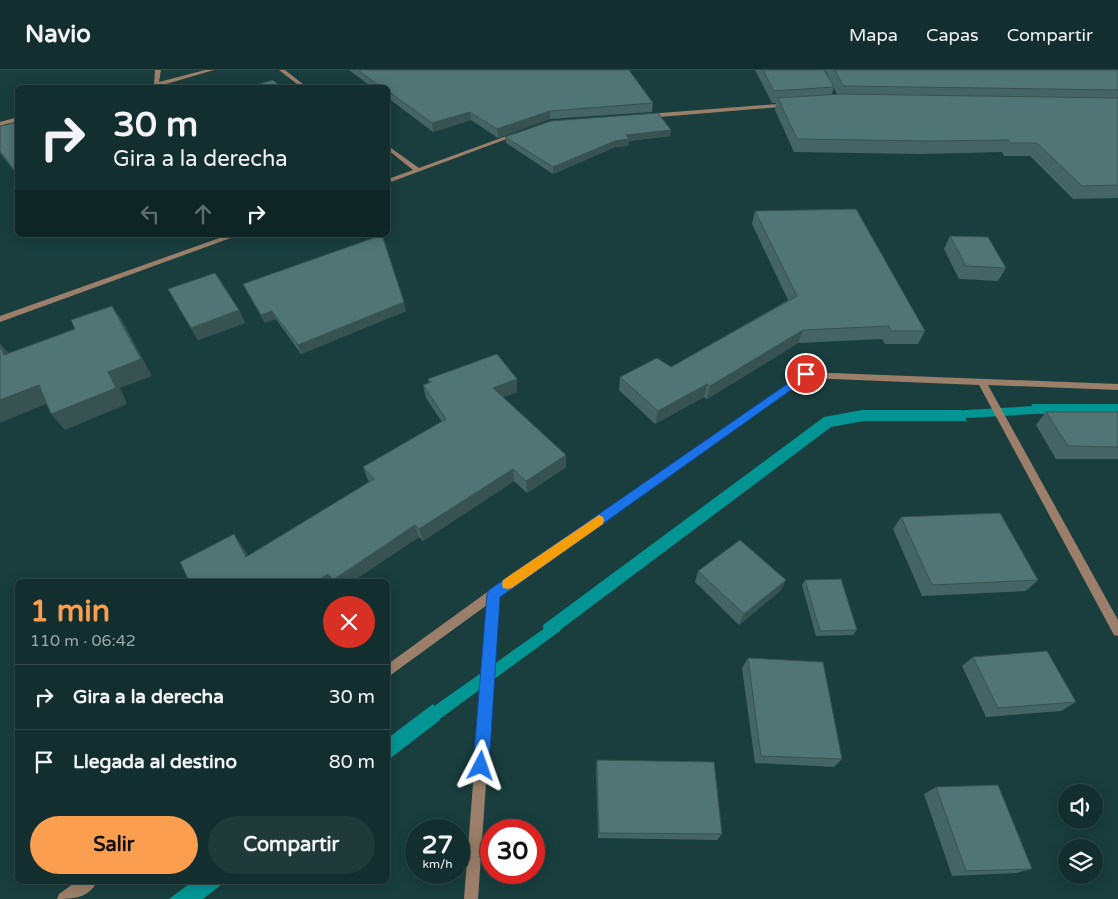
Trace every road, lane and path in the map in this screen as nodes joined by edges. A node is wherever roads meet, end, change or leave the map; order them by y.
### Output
1 (158, 70) edge
2 (211, 70) edge
3 (282, 70) edge
4 (156, 84) junction
5 (153, 85) edge
6 (302, 85) edge
7 (797, 105) edge
8 (638, 116) edge
9 (15, 120) edge
10 (0, 124) edge
11 (523, 132) edge
12 (390, 149) edge
13 (418, 170) junction
14 (390, 179) edge
15 (229, 237) edge
16 (0, 319) edge
17 (982, 382) junction
18 (1118, 387) edge
19 (494, 594) junction
20 (1118, 631) edge
21 (390, 670) edge
22 (86, 884) edge
23 (64, 899) edge
24 (471, 899) edge

1 - 4 street
2 - 4 street
3 - 6 street
4 - 5 street
7 - 8 street
9 - 10 street
11 - 13 street
12 - 13 street
13 - 14 street
15 - 16 street
17 - 18 street
17 - 19 street
17 - 20 street
19 - 21 street
19 - 24 street
22 - 23 street

